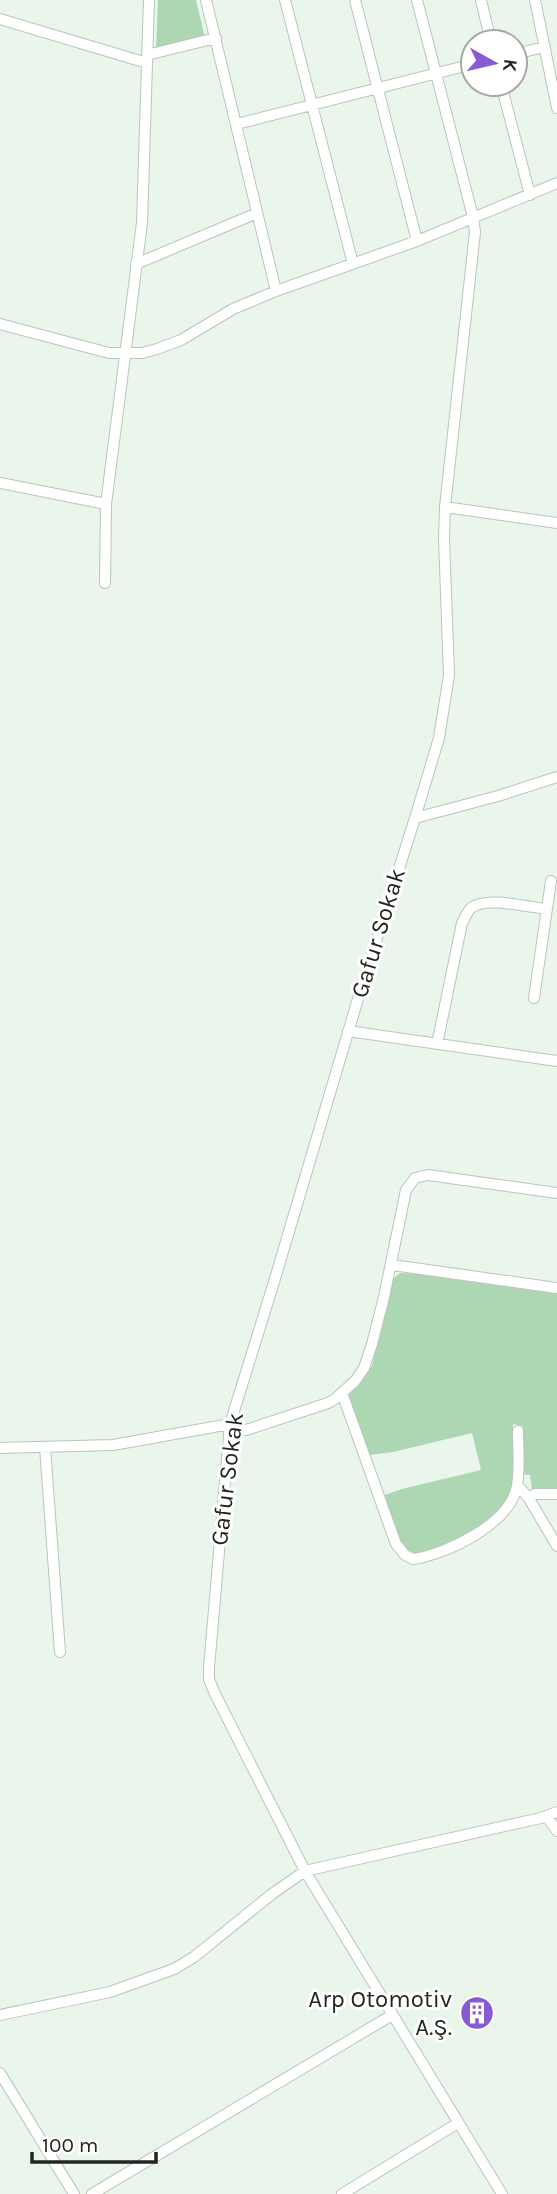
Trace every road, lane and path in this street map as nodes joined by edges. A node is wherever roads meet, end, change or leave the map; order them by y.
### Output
1 (149, 0) edge
2 (206, 0) edge
3 (285, 0) edge
4 (355, 0) edge
5 (417, 0) edge
6 (481, 0) edge
7 (535, 0) edge
8 (0, 19) edge
9 (488, 28) edge
10 (216, 38) junction
11 (544, 47) junction
12 (529, 51) edge
13 (147, 59) junction
14 (459, 68) edge
15 (436, 74) junction
16 (377, 89) junction
17 (505, 98) edge
18 (311, 106) junction
19 (557, 108) edge
20 (237, 124) junction
21 (557, 183) edge
22 (530, 195) junction
23 (257, 213) junction
24 (473, 217) junction
25 (417, 241) junction
26 (136, 264) junction
27 (352, 264) junction
28 (276, 291) junction
29 (0, 324) edge
30 (124, 354) junction
31 (0, 483) edge
32 (106, 504) junction
33 (445, 507) junction
34 (557, 523) edge
35 (105, 583) dead end
36 (557, 777) edge
37 (415, 818) junction
38 (551, 881) dead end
39 (546, 909) junction
40 (534, 998) dead end
41 (348, 1031) junction
42 (437, 1044) junction
43 (557, 1061) edge
44 (557, 1193) edge
45 (391, 1265) junction
46 (557, 1288) edge
47 (342, 1393) junction
48 (230, 1424) junction
49 (518, 1431) dead end
50 (45, 1447) junction
51 (0, 1448) edge
52 (517, 1485) junction
53 (557, 1494) edge
54 (528, 1497) junction
55 (557, 1546) edge
56 (60, 1652) dead end
57 (552, 1814) edge
58 (557, 1831) edge
59 (305, 1871) junction
60 (0, 2015) edge
61 (392, 2015) junction
62 (0, 2073) edge
63 (458, 2123) junction
64 (74, 2194) edge
65 (92, 2194) edge
66 (342, 2194) edge
67 (502, 2194) edge

1 - 13 street
2 - 10 street
3 - 18 street
4 - 16 street
5 - 15 street, Gafur Sokak
6 - 9 street
7 - 11 street
8 - 13 street
10 - 13 street
10 - 20 street
11 - 12 street
11 - 19 street
13 - 26 street
14 - 15 street
15 - 16 street
15 - 24 street, Gafur Sokak
16 - 18 street
16 - 25 street
17 - 22 street
18 - 20 street
18 - 27 street
20 - 23 street
21 - 22 street
22 - 24 street
23 - 26 street
23 - 28 street
24 - 25 street
24 - 33 street, Gafur Sokak
25 - 27 street
26 - 30 street
27 - 28 street
28 - 30 street
29 - 30 street
30 - 32 street
31 - 32 street
32 - 35 street
33 - 34 street
33 - 37 street, Gafur Sokak
36 - 37 street
37 - 41 street, Gafur Sokak
38 - 39 street
39 - 40 street
39 - 42 street
41 - 42 street
41 - 48 street, Gafur Sokak
42 - 43 street
44 - 45 street
45 - 46 street
45 - 47 street
47 - 48 street
47 - 52 street
48 - 50 street
48 - 59 street, Gafur Sokak
49 - 52 street
50 - 51 street
50 - 56 street
52 - 54 street
53 - 54 street
54 - 55 street
57 - 58 street
57 - 59 street
59 - 60 street
59 - 61 street, Gafur Sokak
61 - 63 street, Gafur Sokak
61 - 65 street
62 - 64 street
63 - 66 street
63 - 67 street, Gafur Sokak

